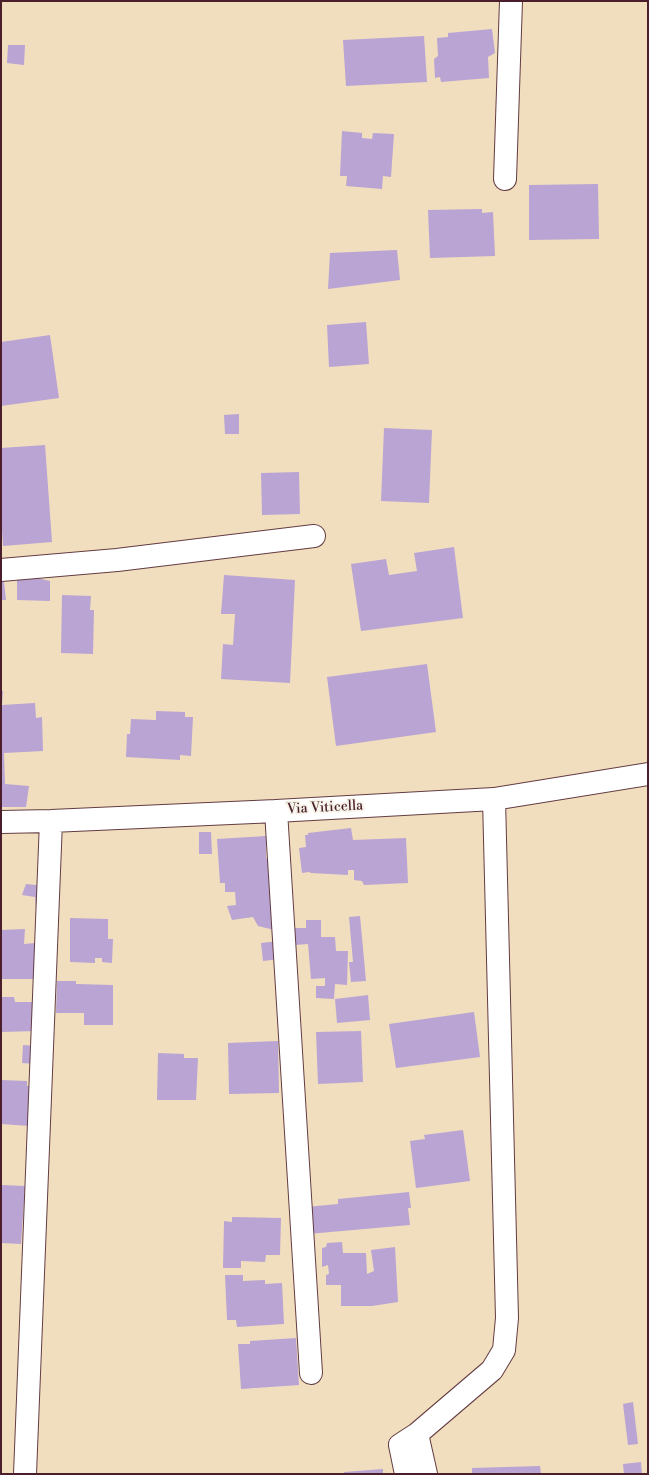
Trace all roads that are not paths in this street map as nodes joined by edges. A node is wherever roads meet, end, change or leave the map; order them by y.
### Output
1 (511, 1) edge
2 (505, 179) dead end
3 (314, 536) dead end
4 (1, 570) edge
5 (648, 774) edge
6 (494, 798) junction
7 (276, 811) junction
8 (51, 821) junction
9 (1, 822) edge
10 (311, 1373) dead end
11 (417, 1434) junction
12 (25, 1474) edge
13 (406, 1474) edge
14 (426, 1474) edge

1 - 2 street
3 - 4 street
5 - 6 street, Via Viticella
6 - 7 street, Via Viticella
6 - 11 street
7 - 8 street, Via Viticella
7 - 10 street
8 - 9 street, Via Viticella
8 - 12 street
11 - 13 street
11 - 14 street

